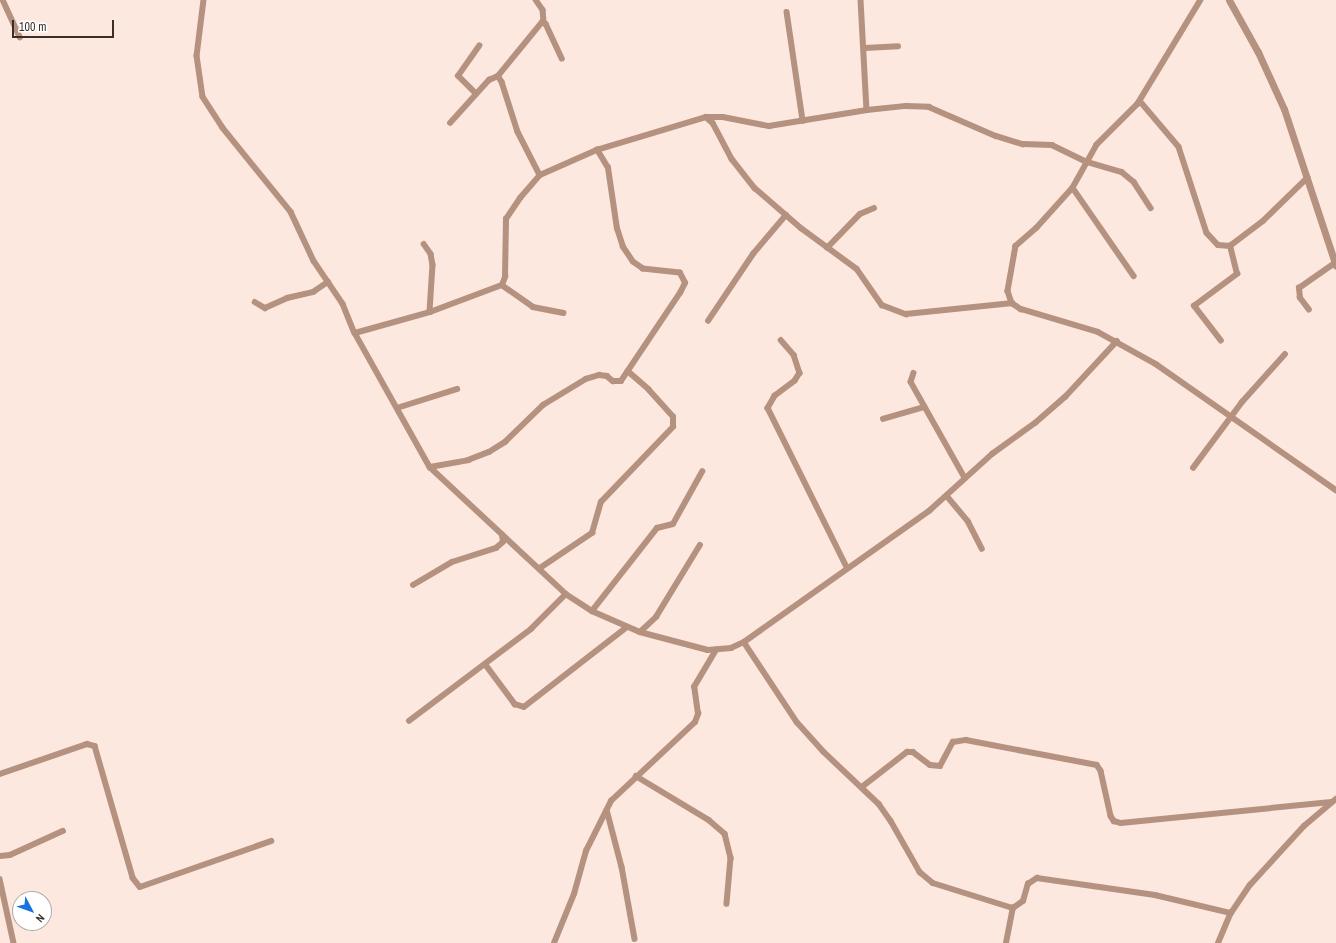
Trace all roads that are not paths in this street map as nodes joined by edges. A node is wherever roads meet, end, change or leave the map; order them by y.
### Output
1 (3, 0) edge
2 (204, 0) edge
3 (536, 0) edge
4 (862, 0) edge
5 (1202, 0) edge
6 (1229, 0) edge
7 (787, 12) dead end
8 (544, 22) junction
9 (20, 37) dead end
10 (479, 46) dead end
11 (898, 46) dead end
12 (865, 48) junction
13 (562, 59) dead end
14 (498, 76) junction
15 (476, 94) junction
16 (1140, 101) junction
17 (867, 110) junction
18 (706, 117) junction
19 (803, 121) junction
20 (450, 123) dead end
21 (597, 150) junction
22 (1086, 162) junction
23 (540, 175) junction
24 (1308, 178) junction
25 (1073, 188) junction
26 (874, 208) dead end
27 (1151, 208) dead end
28 (786, 215) junction
29 (424, 244) dead end
30 (1230, 246) junction
31 (828, 248) junction
32 (1336, 264) edge
33 (1134, 276) dead end
34 (328, 282) junction
35 (502, 285) junction
36 (255, 302) dead end
37 (1012, 303) junction
38 (1309, 310) dead end
39 (430, 312) junction
40 (563, 313) dead end
41 (708, 321) dead end
42 (355, 333) junction
43 (781, 340) dead end
44 (1221, 341) dead end
45 (1117, 342) junction
46 (1285, 354) dead end
47 (628, 372) junction
48 (914, 373) dead end
49 (457, 389) dead end
50 (924, 407) junction
51 (398, 408) junction
52 (1232, 416) junction
53 (883, 419) dead end
54 (430, 467) junction
55 (1193, 468) dead end
56 (702, 472) dead end
57 (965, 478) junction
58 (1336, 490) edge
59 (947, 496) junction
60 (502, 535) junction
61 (700, 545) dead end
62 (982, 549) dead end
63 (847, 566) junction
64 (540, 568) junction
65 (414, 585) dead end
66 (566, 594) junction
67 (592, 611) junction
68 (627, 627) junction
69 (640, 632) junction
70 (744, 642) junction
71 (716, 650) junction
72 (486, 664) junction
73 (409, 721) dead end
74 (0, 774) edge
75 (636, 776) junction
76 (862, 787) junction
77 (1333, 800) edge
78 (607, 810) junction
79 (63, 831) dead end
80 (271, 841) dead end
81 (0, 856) edge
82 (0, 879) edge
83 (728, 904) dead end
84 (1013, 908) junction
85 (1231, 913) junction
86 (635, 940) dead end
87 (14, 943) edge
88 (554, 943) edge
89 (1006, 943) edge
90 (1218, 943) edge

1 - 9 street
2 - 34 street
3 - 8 street
4 - 12 street
5 - 16 street
6 - 24 street
7 - 19 street
8 - 13 street
8 - 14 street
10 - 15 street
11 - 12 street
12 - 17 street
14 - 15 street
14 - 23 street
15 - 20 street
16 - 22 street
16 - 30 street
17 - 19 street
17 - 22 street
18 - 19 street
18 - 21 street
18 - 28 street
21 - 23 street
21 - 47 street
22 - 25 street
22 - 27 street
23 - 35 street
24 - 30 street
24 - 32 street
25 - 33 street
25 - 37 street
26 - 31 street
28 - 31 street
28 - 41 street
29 - 39 street
30 - 44 street
31 - 37 street
32 - 38 street
34 - 36 street
34 - 42 street
35 - 39 street
35 - 40 street
37 - 45 street
39 - 42 street
42 - 51 street
43 - 63 street
45 - 52 street
45 - 57 street
46 - 52 street
47 - 54 street
47 - 64 street
48 - 50 street
49 - 51 street
50 - 53 street
50 - 57 street
51 - 54 street
52 - 55 street
52 - 58 street
54 - 60 street
56 - 67 street
57 - 59 street
59 - 62 street
59 - 63 street
60 - 64 street
60 - 65 street
61 - 69 street
63 - 70 street
64 - 66 street
66 - 67 street
66 - 72 street
67 - 68 street
68 - 69 street
68 - 72 street
69 - 71 street
70 - 71 street
70 - 76 street
71 - 75 street
72 - 73 street
74 - 80 street
75 - 78 street
75 - 83 street
76 - 77 street
76 - 84 street
77 - 85 street
78 - 86 street
78 - 88 street
79 - 81 street
82 - 87 street
84 - 85 street
84 - 89 street
85 - 90 street

